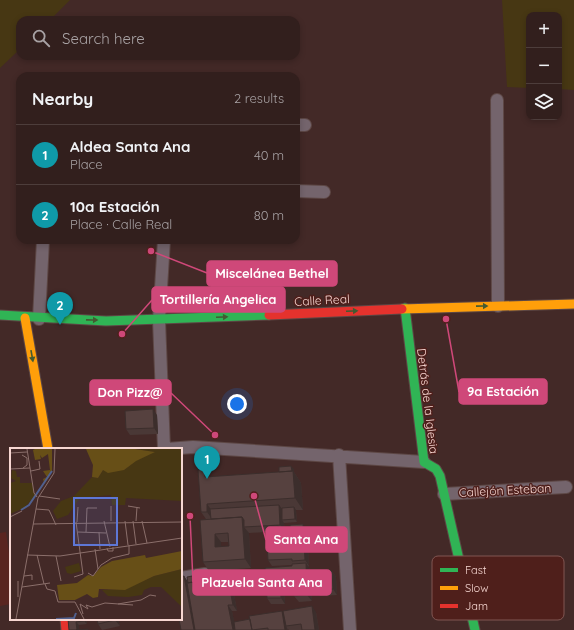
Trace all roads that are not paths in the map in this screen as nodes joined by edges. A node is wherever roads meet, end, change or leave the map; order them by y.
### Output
1 (497, 100) dead end
2 (300, 192) edge
3 (324, 192) dead end
4 (43, 244) edge
5 (164, 244) edge
6 (574, 304) edge
7 (498, 306) junction
8 (404, 308) junction
9 (0, 315) edge
10 (25, 318) junction
11 (39, 319) junction
12 (158, 320) junction
13 (48, 448) edge
14 (166, 448) edge
15 (180, 448) edge
16 (340, 455) junction
17 (424, 462) junction
18 (566, 487) dead end
19 (444, 494) junction
20 (458, 556) edge
21 (205, 574) edge
22 (182, 578) edge
23 (65, 620) edge
24 (473, 620) edge
25 (66, 630) edge
26 (350, 630) edge
27 (475, 630) edge

1 - 7 street
2 - 3 street
4 - 11 street
5 - 12 street
6 - 7 street, Calle Real
8 -> 7 street, Calle Real
12 -> 8 street, Calle Real
8 - 17 street, Detrás de la Iglesia
9 - 10 street, Calle Real
10 - 11 street, Calle Real
10 -> 13 street
11 -> 12 street, Calle Real
12 - 14 street
15 - 16 street
16 - 17 street
16 - 26 street
17 - 19 street, Detrás de la Iglesia
18 - 19 street, Callejón Esteban
19 - 20 street, Detrás de la Iglesia
21 - 22 street
23 - 25 street
24 - 27 street, Detrás de la Iglesia

